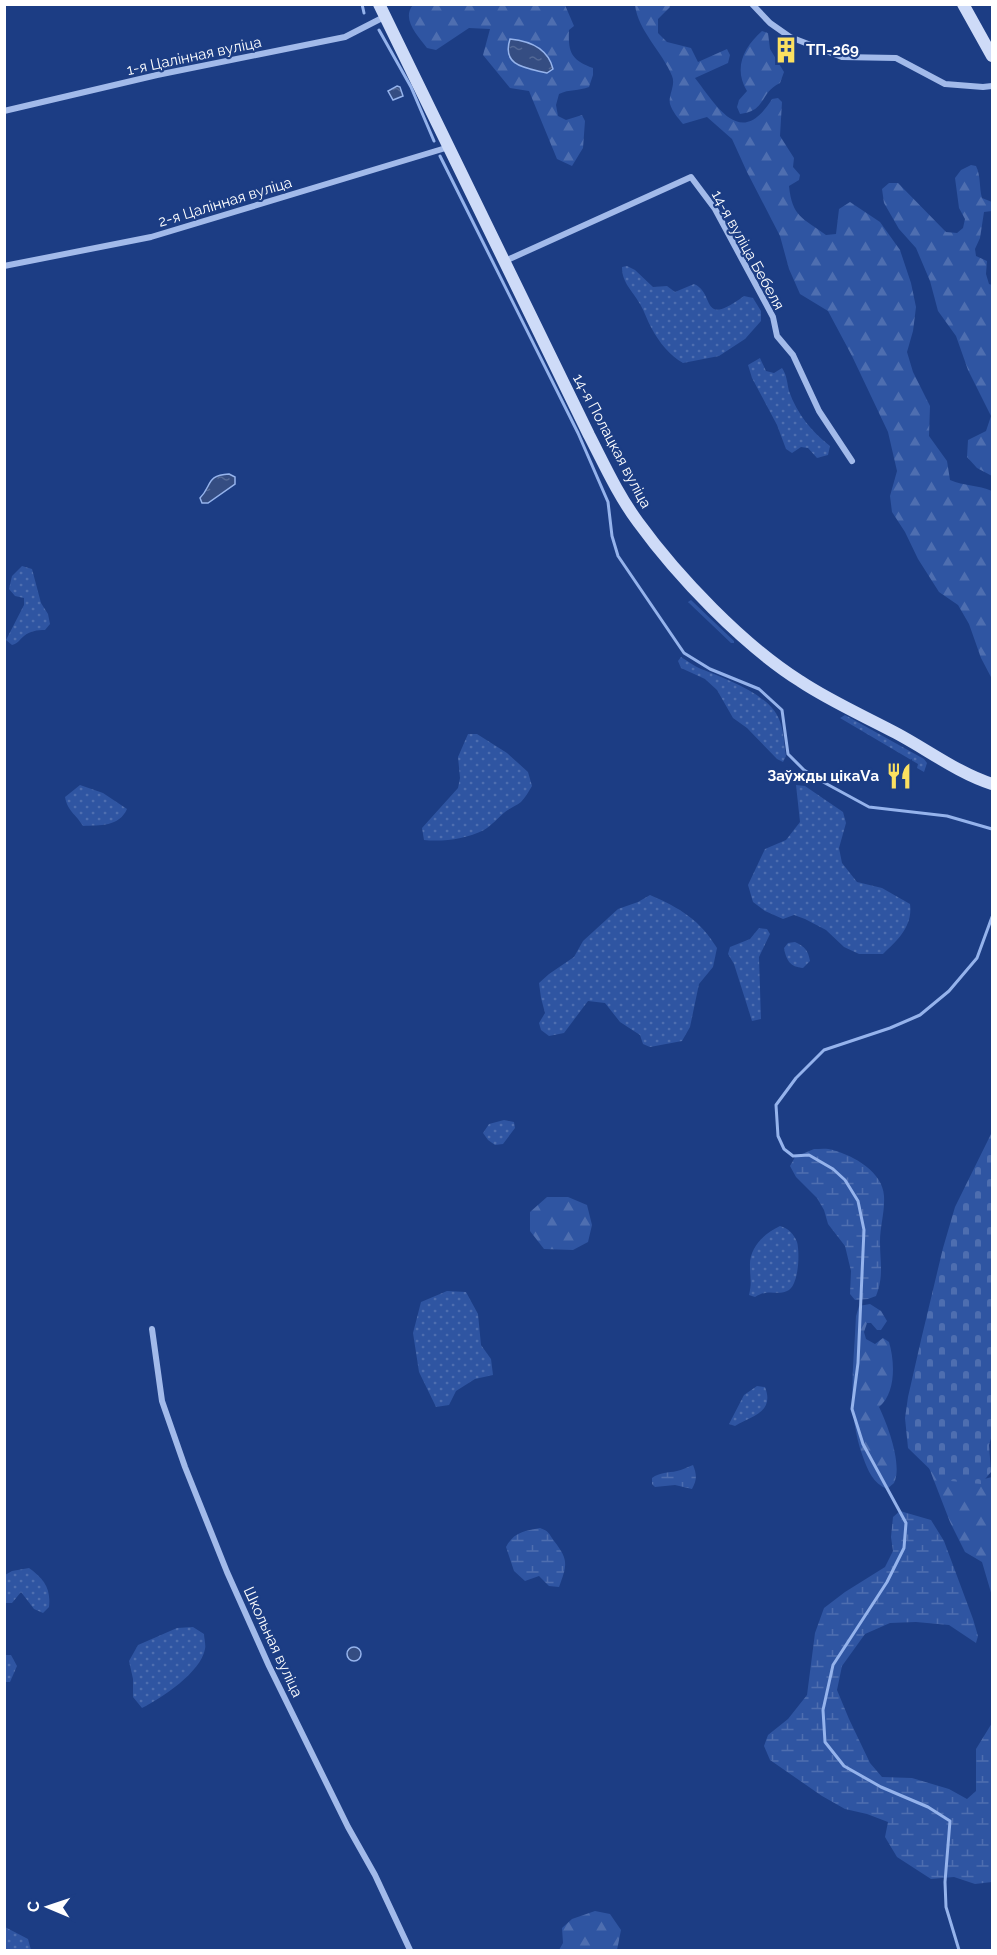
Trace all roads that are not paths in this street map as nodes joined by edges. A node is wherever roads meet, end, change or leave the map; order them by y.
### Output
1 (379, 4) edge
2 (752, 4) edge
3 (963, 4) edge
4 (384, 17) junction
5 (993, 56) edge
6 (993, 86) edge
7 (4, 111) edge
8 (449, 146) junction
9 (505, 261) junction
10 (4, 266) edge
11 (852, 461) dead end
12 (993, 784) edge
13 (152, 1329) dead end
14 (410, 1950) edge

1 - 4 main road, 14-я Полацкая вуліца
2 - 6 street
3 - 5 main road
4 - 7 street, 1-я Цалінная вуліца
4 - 8 main road, 14-я Полацкая вуліца
8 - 9 main road, 14-я Полацкая вуліца
8 - 10 street, 2-я Цалінная вуліца
9 - 11 street, 14-я вуліца Бебеля
9 - 12 main road, 14-я Полацкая вуліца
13 - 14 street, Школьная вуліца

